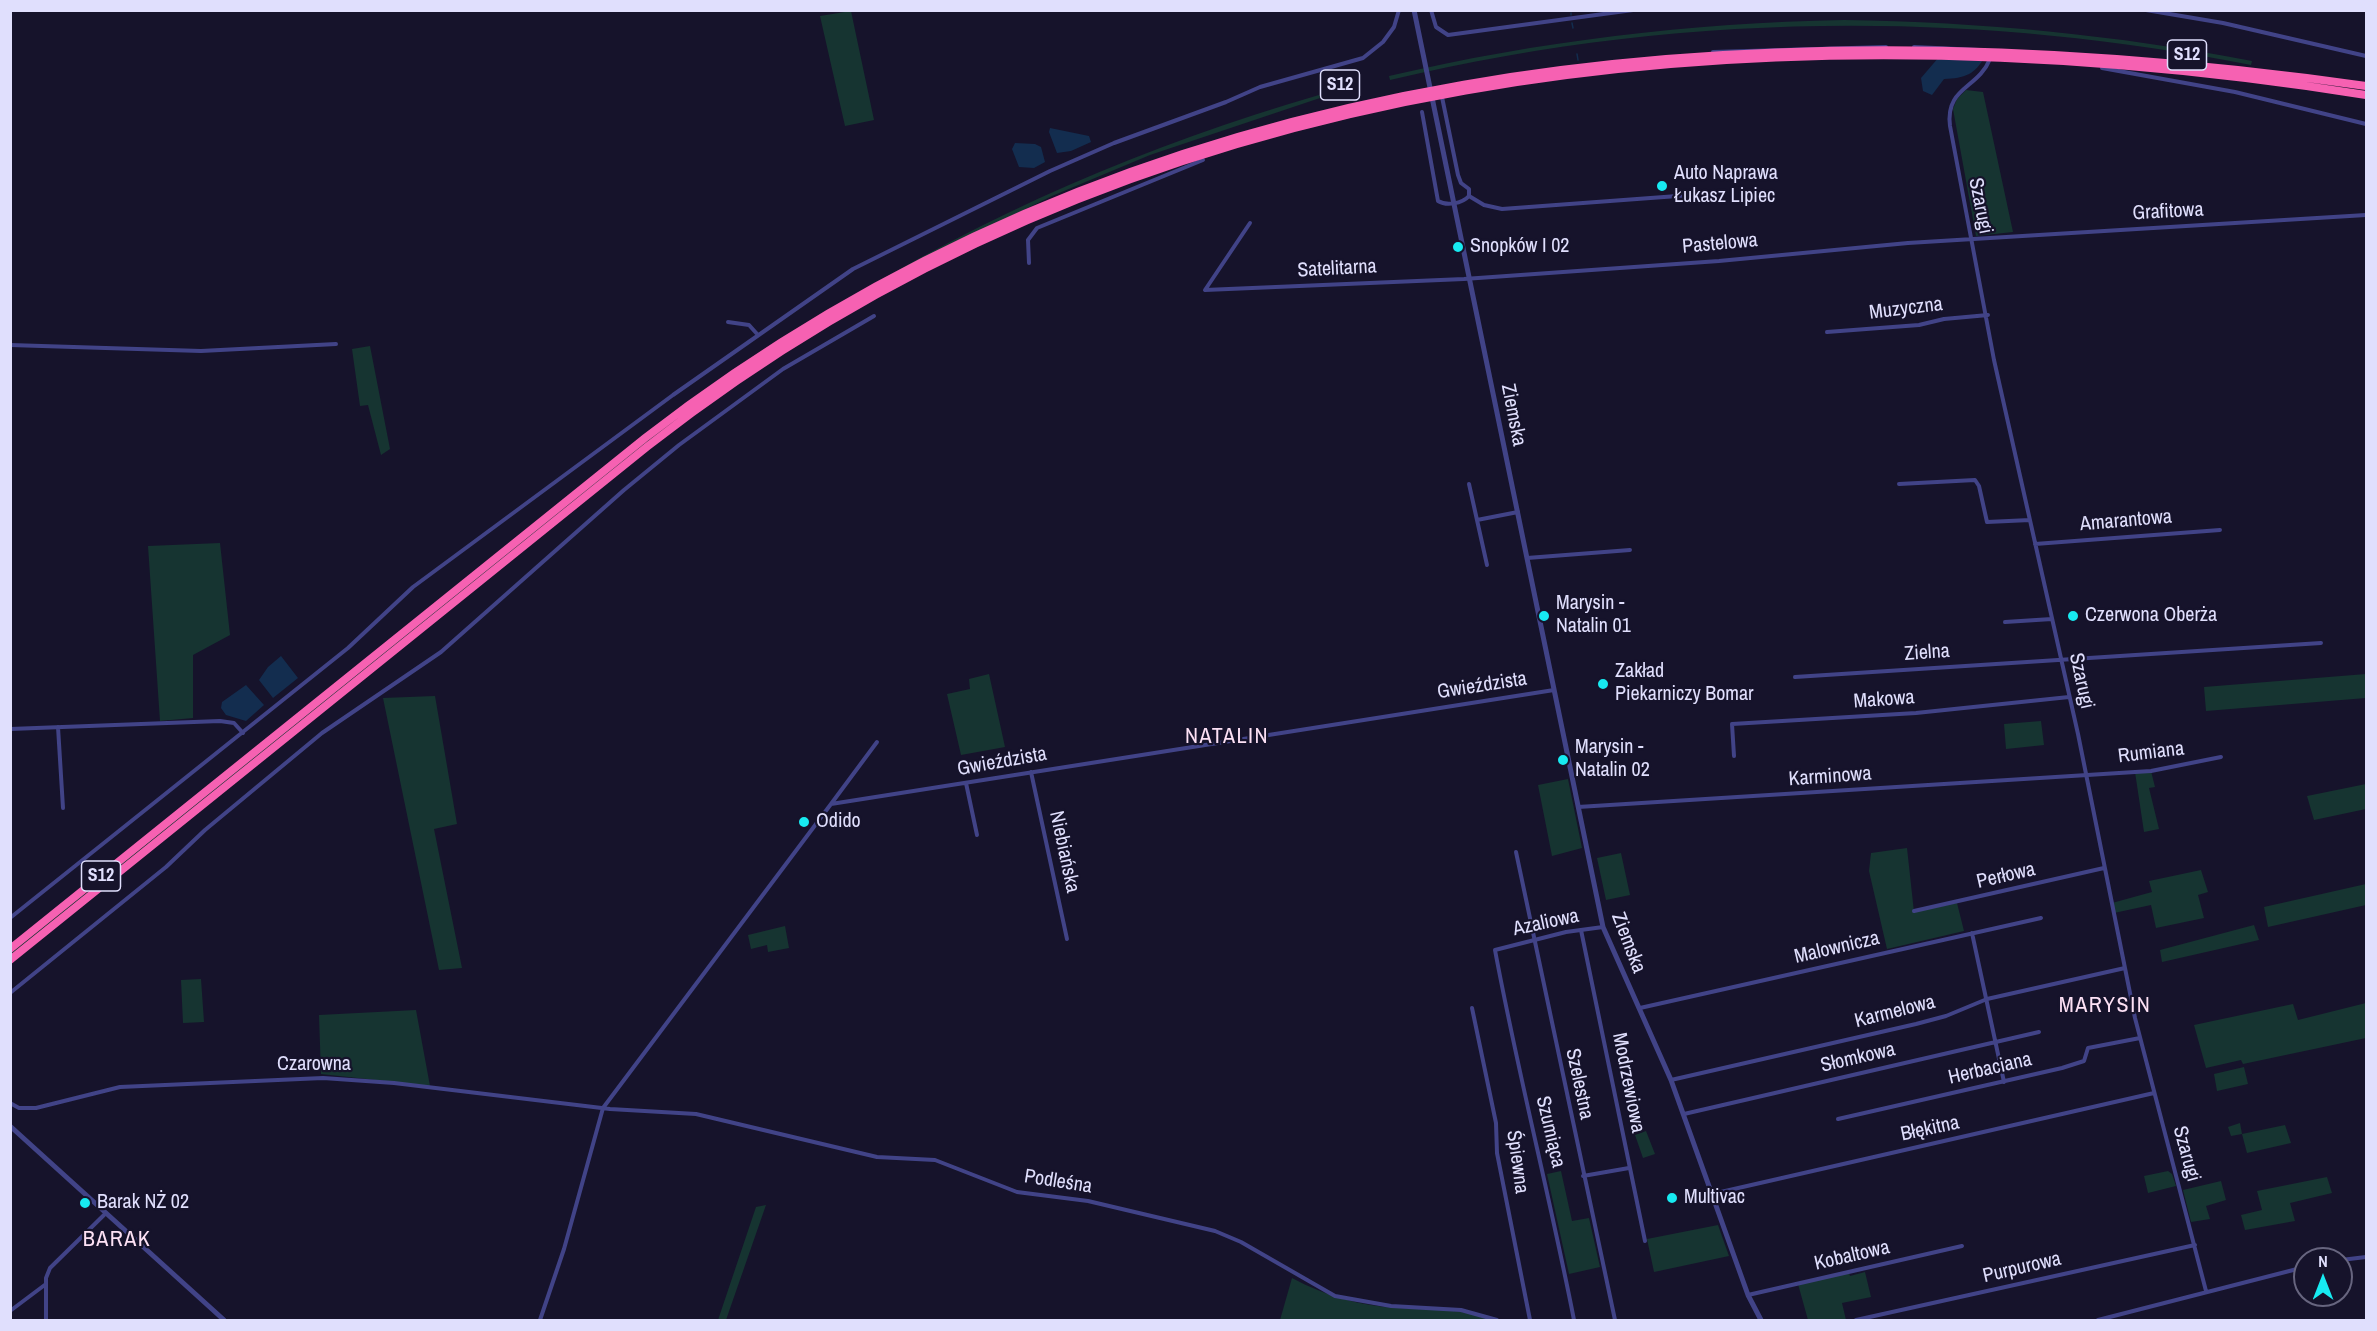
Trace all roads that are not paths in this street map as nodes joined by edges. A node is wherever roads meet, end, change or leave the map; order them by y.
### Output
1 (1399, 10) edge
2 (1414, 10) edge
3 (1431, 10) edge
4 (1633, 10) edge
5 (2146, 10) edge
6 (1713, 52) dead end
7 (1992, 53) junction
8 (2367, 56) edge
9 (2207, 59) dead end
10 (1437, 61) dead end
11 (1418, 65) dead end
12 (2296, 68) dead end
13 (1439, 72) dead end
14 (1414, 77) dead end
15 (2367, 86) edge
16 (1441, 95) dead end
17 (2367, 95) edge
18 (1422, 112) dead end
19 (1328, 119) dead end
20 (2367, 124) edge
21 (1169, 152) dead end
22 (1691, 195) dead end
23 (1469, 196) junction
24 (1455, 203) junction
25 (2367, 215) edge
26 (1250, 223) dead end
27 (1972, 240) junction
28 (911, 261) dead end
29 (1029, 263) dead end
30 (1470, 278) junction
31 (1988, 315) junction
32 (874, 316) dead end
33 (728, 322) dead end
34 (1827, 332) dead end
35 (758, 335) junction
36 (336, 344) dead end
37 (10, 345) edge
38 (1469, 484) dead end
39 (1899, 484) dead end
40 (1518, 512) junction
41 (1477, 520) junction
42 (2030, 520) junction
43 (2220, 530) dead end
44 (2035, 544) junction
45 (1630, 550) dead end
46 (1527, 558) junction
47 (1487, 565) dead end
48 (474, 580) junction
49 (2052, 619) junction
50 (2006, 622) dead end
51 (2320, 643) dead end
52 (395, 644) junction
53 (2061, 660) junction
54 (1795, 677) dead end
55 (1554, 690) junction
56 (2069, 697) junction
57 (58, 727) junction
58 (10, 729) edge
59 (243, 733) junction
60 (877, 742) dead end
61 (1734, 756) dead end
62 (2221, 757) dead end
63 (1031, 772) junction
64 (2084, 774) junction
65 (966, 783) junction
66 (831, 804) junction
67 (1578, 807) junction
68 (63, 808) dead end
69 (977, 835) dead end
70 (1516, 852) dead end
71 (2104, 868) junction
72 (1914, 911) dead end
73 (10, 918) edge
74 (2042, 918) dead end
75 (1603, 927) junction
76 (1581, 930) junction
77 (1972, 933) junction
78 (1067, 939) dead end
79 (1535, 941) junction
80 (10, 949) edge
81 (1495, 950) joint
82 (10, 960) edge
83 (2125, 968) junction
84 (10, 993) edge
85 (1987, 999) junction
86 (1472, 1008) dead end
87 (1640, 1008) junction
88 (2039, 1032) dead end
89 (2140, 1038) junction
90 (1995, 1041) junction
91 (1671, 1080) junction
92 (2004, 1082) junction
93 (2154, 1093) junction
94 (10, 1104) edge
95 (603, 1108) junction
96 (1684, 1114) junction
97 (1838, 1119) dead end
98 (10, 1126) edge
99 (1629, 1168) junction
100 (1584, 1176) junction
101 (1712, 1194) junction
102 (106, 1213) junction
103 (1645, 1241) dead end
104 (2195, 1245) junction
105 (1962, 1246) dead end
106 (2293, 1271) edge
107 (46, 1284) junction
108 (2206, 1292) junction
109 (1748, 1295) junction
110 (10, 1311) edge
111 (46, 1320) edge
112 (224, 1320) edge
113 (540, 1320) edge
114 (1497, 1320) edge
115 (1530, 1320) edge
116 (1574, 1320) edge
117 (1615, 1320) edge
118 (1761, 1320) edge
119 (1856, 1320) edge
120 (2098, 1320) edge

1 - 35 street
2 - 24 street, Ziemska
3 - 4 street
5 - 8 street
6 - 7 street
7 - 20 street
7 - 27 street, Szarugi
9 - 17 highway, S12
10 - 11 highway
12 - 15 highway
13 - 14 highway
16 - 23 street
18 - 24 street
19 - 29 street
21 - 48 highway, S12
22 - 23 street
23 - 24 street
24 - 30 street, Ziemska
25 - 27 street, Grafitowa
26 - 30 street, Satelitarna
27 - 30 street, Pastelowa
27 - 31 street, Szarugi
28 - 48 highway, S12
30 - 40 street, Ziemska
31 - 34 street, Muzyczna
31 - 42 street, Szarugi
32 - 84 street
33 - 35 street
35 - 59 street
36 - 37 street
38 - 41 street
39 - 42 street
40 - 41 street
40 - 46 street, Ziemska
41 - 47 street
42 - 44 street, Szarugi
43 - 44 street, Amarantowa
44 - 49 street, Szarugi
45 - 46 street
46 - 55 street, Ziemska
48 - 52 highway, S12
49 - 50 street
49 - 53 street, Szarugi
51 - 53 street, Zielna
52 - 80 highway, S12
52 - 82 highway, S12
53 - 54 street, Zielna
53 - 56 street, Szarugi
55 - 63 street, Gwieździsta
55 - 67 street, Ziemska
56 - 61 street, Makowa
56 - 64 street, Szarugi
57 - 58 street
57 - 59 street
57 - 68 street
59 - 73 street
60 - 66 street
62 - 64 street, Rumiana
63 - 65 street, Gwieździsta
63 - 78 street, Niebiańska
64 - 67 street, Karminowa
64 - 71 street, Szarugi
65 - 66 street, Gwieździsta
65 - 69 street
66 - 95 street
67 - 75 street, Ziemska
70 - 79 street, Szelestna
71 - 72 street, Perłowa
71 - 83 street, Szarugi
74 - 77 street, Malownicza
75 - 76 street, Azaliowa
75 - 87 street, Ziemska
76 - 79 street, Azaliowa
76 - 99 street, Modrzewiowa
77 - 85 street
77 - 87 street, Malownicza
79 - 81 street, Azaliowa
79 - 100 street, Szelestna
81 - 116 street, Szumiąca
83 - 85 street, Karmelowa
83 - 89 street, Szarugi
85 - 90 street
85 - 91 street, Karmelowa
86 - 115 street, Śpiewna
87 - 91 street, Ziemska
88 - 90 street, Słomkowa
89 - 92 street, Herbaciana
89 - 93 street, Szarugi
90 - 92 street
90 - 96 street, Słomkowa
91 - 96 street, Ziemska
92 - 97 street, Herbaciana
93 - 101 street, Błękitna
93 - 104 street, Szarugi
94 - 95 street, Czarowna
95 - 113 street
95 - 114 street, Podleśna
96 - 101 street, Ziemska
98 - 102 street
99 - 100 street
99 - 103 street, Modrzewiowa
100 - 117 street, Szelestna
101 - 109 street, Ziemska
102 - 107 street
102 - 112 street
104 - 108 street, Szarugi
104 - 119 street, Purpurowa
105 - 109 street, Kobaltowa
106 - 108 street
107 - 110 street
107 - 111 street
108 - 120 street
109 - 118 street, Ziemska

